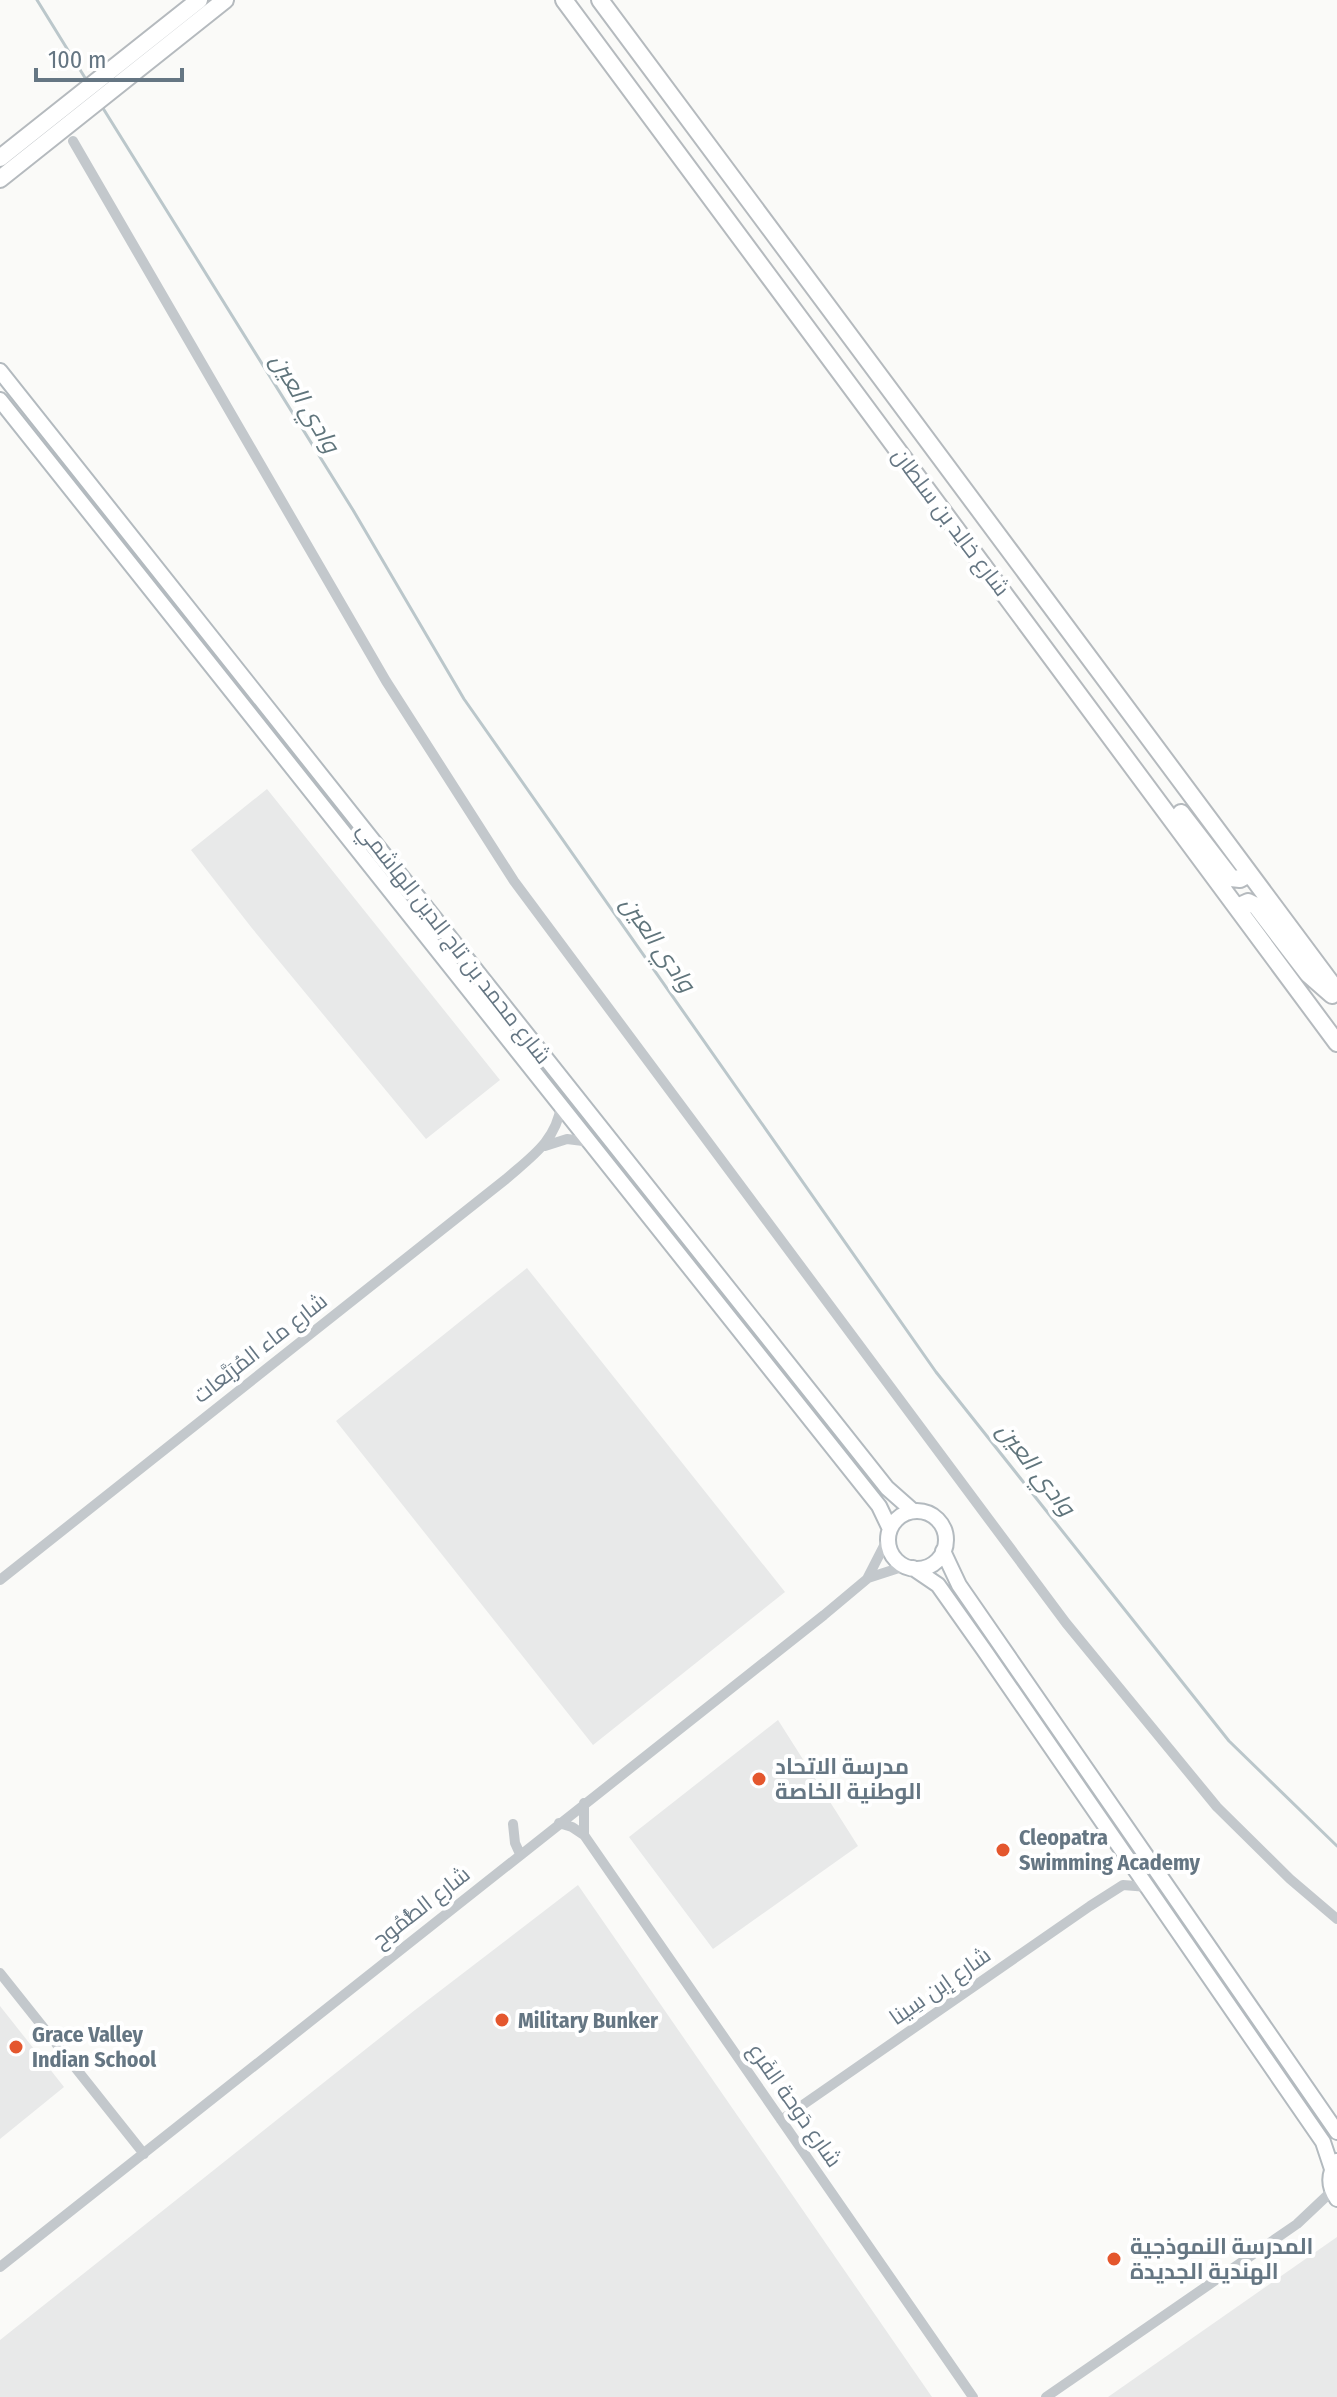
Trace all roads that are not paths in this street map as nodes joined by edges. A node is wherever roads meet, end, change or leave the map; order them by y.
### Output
1 (199, 0) edge
2 (225, 0) edge
3 (564, 0) edge
4 (600, 0) edge
5 (181, 25) junction
6 (73, 141) dead end
7 (0, 158) edge
8 (1, 178) edge
9 (0, 371) edge
10 (0, 400) edge
11 (57, 473) junction
12 (109, 509) junction
13 (1141, 778) junction
14 (1249, 874) junction
15 (1237, 907) junction
16 (1337, 991) edge
17 (1337, 998) edge
18 (1337, 1043) edge
19 (561, 1106) junction
20 (591, 1142) junction
21 (544, 1147) junction
22 (913, 1511) junction
23 (889, 1534) junction
24 (943, 1551) junction
25 (909, 1567) junction
26 (867, 1579) junction
27 (0, 1580) edge
28 (584, 1803) junction
29 (559, 1823) junction
30 (513, 1824) dead end
31 (584, 1835) junction
32 (520, 1854) junction
33 (1128, 1859) junction
34 (1123, 1885) junction
35 (1148, 1887) junction
36 (1337, 1919) edge
37 (0, 1973) edge
38 (781, 2120) junction
39 (1337, 2132) edge
40 (144, 2154) junction
41 (1334, 2165) edge
42 (1334, 2195) edge
43 (0, 2267) edge
44 (973, 2397) edge
45 (1046, 2397) edge

1 - 5 main road
2 - 5 main road
3 - 13 main road, شارع خالِد بن سلطان
4 - 14 main road, شارع خالِد بن سلطان
5 - 7 main road
5 - 8 main road
6 - 36 street
9 - 12 street, شارع محمد بن تاج الدين الهاشمي
10 - 11 street, شارع محمد بن تاج الدين الهاشمي
11 - 12 street
11 - 19 street, شارع محمد بن تاج الدين الهاشمي
12 - 22 street, شارع محمد بن تاج الدين الهاشمي
13 - 14 main road
13 - 15 main road, شارع خالِد بن سلطان
14 - 16 main road, شارع خالِد بن سلطان
15 - 17 main road
15 - 18 main road, شارع خالِد بن سلطان
19 - 20 street, شارع محمد بن تاج الدين الهاشمي
19 - 21 street, شارع ماء المُرَبَّعات
20 - 21 street, شارع ماء المُرَبَّعات
20 - 23 street, شارع محمد بن تاج الدين الهاشمي
21 - 27 street, شارع ماء المُرَبَّعات
22 - 23 street
22 - 24 street
23 - 25 street
23 - 26 street, شارع الطُّمُوح
24 - 25 street
24 - 39 street
25 - 26 street, شارع الطُّمُوح
25 - 33 street
26 - 28 street, شارع الطُّمُوح
28 - 29 street, شارع الطُّمُوح
28 - 31 street
29 - 31 street, شارع دَوحة الفَرع
29 - 32 street, شارع الطُّمُوح
30 - 32 street
31 - 38 street, شارع دَوحة الفَرع
32 - 40 street, شارع الطُّمُوح
33 - 34 street
33 - 35 street
34 - 35 street
34 - 38 street, شارع إبن سِينا
35 - 41 street
37 - 40 street
38 - 44 street, شارع دَوحة الفَرع
40 - 43 street, شارع الطُّمُوح
41 - 42 street
42 - 45 street

